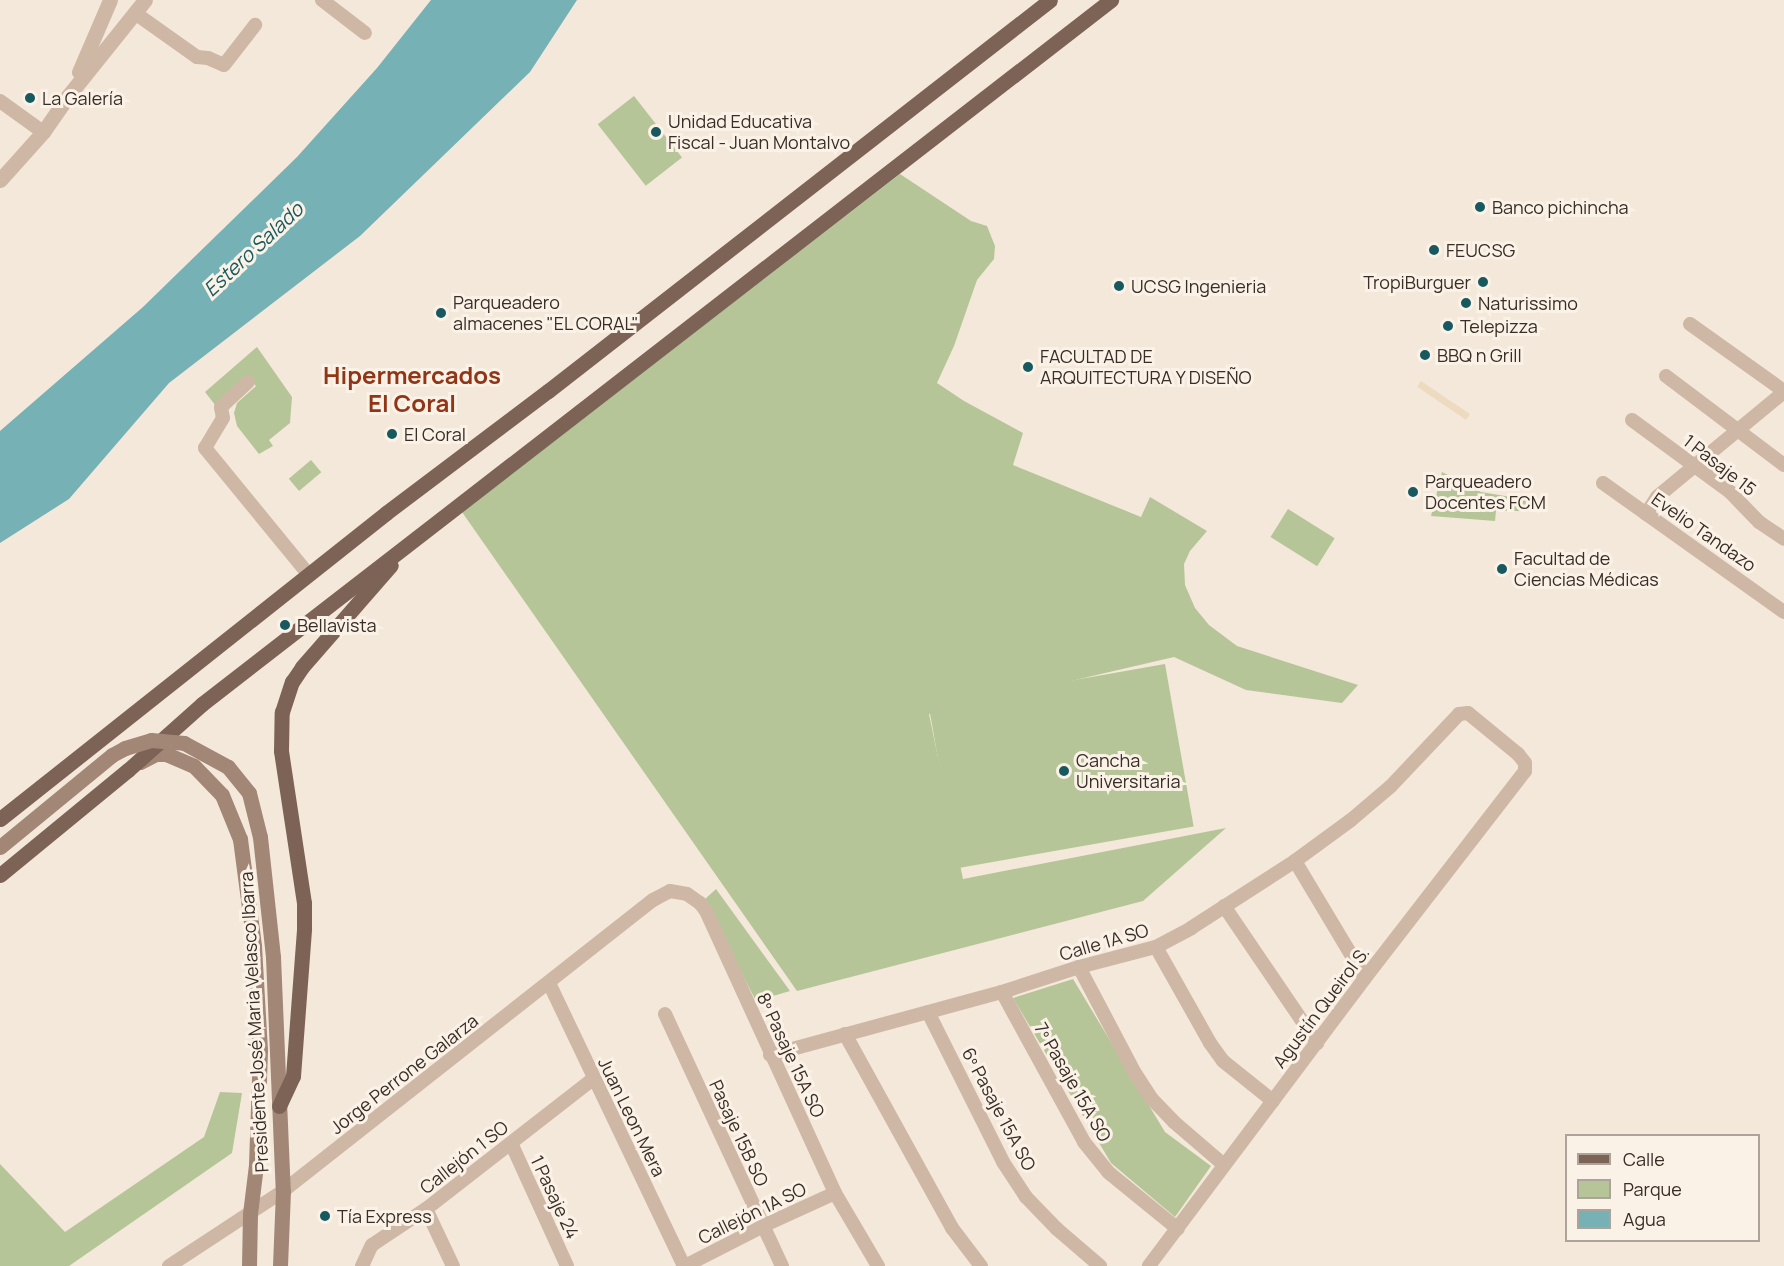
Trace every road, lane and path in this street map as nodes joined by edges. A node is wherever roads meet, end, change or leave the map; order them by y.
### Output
1 (110, 0) edge
2 (145, 0) edge
3 (322, 0) edge
4 (1050, 0) edge
5 (1111, 0) edge
6 (135, 13) junction
7 (255, 25) dead end
8 (365, 33) dead end
9 (68, 96) junction
10 (0, 101) edge
11 (43, 132) junction
12 (0, 180) edge
13 (1690, 324) dead end
14 (1666, 376) dead end
15 (248, 382) dead end
16 (1784, 392) edge
17 (1632, 420) dead end
18 (1736, 430) junction
19 (1784, 465) edge
20 (1693, 466) junction
21 (1603, 483) dead end
22 (1646, 514) junction
23 (414, 538) junction
24 (1784, 539) edge
25 (309, 575) junction
26 (1784, 612) edge
27 (128, 771) junction
28 (1525, 771) joint
29 (0, 819) edge
30 (0, 847) edge
31 (1295, 861) junction
32 (0, 875) edge
33 (652, 900) joint
34 (1224, 906) junction
35 (1156, 946) junction
36 (1079, 967) junction
37 (1365, 978) junction
38 (549, 983) junction
39 (1002, 992) junction
40 (928, 1012) junction
41 (665, 1014) dead end
42 (845, 1034) junction
43 (1317, 1043) junction
44 (770, 1055) junction
45 (593, 1079) junction
46 (1273, 1101) junction
47 (279, 1106) junction
48 (511, 1143) junction
49 (1224, 1165) junction
50 (283, 1191) junction
51 (835, 1193) junction
52 (426, 1209) junction
53 (250, 1214) junction
54 (763, 1226) junction
55 (1178, 1229) junction
56 (169, 1266) edge
57 (249, 1266) edge
58 (280, 1266) edge
59 (362, 1266) edge
60 (453, 1266) edge
61 (567, 1266) edge
62 (685, 1266) edge
63 (782, 1266) edge
64 (878, 1266) edge
65 (981, 1266) edge
66 (1100, 1266) edge
67 (1149, 1266) edge

1 - 9 street
2 - 6 street
3 - 8 street
4 - 25 main road
5 - 23 main road
6 - 7 street
6 - 9 street
9 - 11 street
10 - 11 street
11 - 12 street
13 - 16 street
14 - 18 street
15 - 25 street
16 - 18 street
17 - 20 street, 1 Pasaje 15
18 - 19 street
18 - 20 street
20 - 22 street
20 - 24 street, 1 Pasaje 15
21 - 22 street, Evelio Tandazo
22 - 26 street, Evelio Tandazo
23 - 27 main road
23 - 47 main road
25 - 29 main road
27 - 32 main road
27 - 53 main road, Presidente José Maria Velasco Ibarra
28 - 31 street, Calle 1A SO
28 - 37 street, Agustín Queirol S.
30 - 47 main road, Presidente José Maria Velasco Ibarra, bridge
31 - 34 street, Calle 1A SO
31 - 37 street
33 - 38 street, Jorge Perrone Galarza
33 - 44 street, 8º Pasaje 15A SO
34 - 35 street, Calle 1A SO
34 - 43 street
35 - 36 street, Calle 1A SO
35 - 46 street
36 - 39 street, Calle 1A SO
36 - 49 street
37 - 43 street, Agustín Queirol S.
38 - 45 street, Juan Leon Mera
38 - 50 street, Jorge Perrone Galarza
39 - 40 street, Calle 1A SO
39 - 55 street, 7º Pasaje 15A SO
40 - 42 street, Calle 1A SO
40 - 66 street, 6º Pasaje 15A SO
41 - 54 street, Pasaje 15B SO
42 - 44 street, Calle 1A SO
42 - 65 street
43 - 46 street, Agustín Queirol S.
44 - 51 street, 8º Pasaje 15A SO
45 - 48 street, Callejón 1 SO
45 - 62 street, Juan Leon Mera
46 - 49 street, Agustín Queirol S.
47 - 50 main road, Presidente José Maria Velasco Ibarra
48 - 52 street, Callejón 1 SO
48 - 61 street, 1 Pasaje 24
49 - 55 street, Agustín Queirol S.
50 - 53 street, Jorge Perrone Galarza
50 - 58 main road, Presidente José Maria Velasco Ibarra
51 - 54 street, Callejón 1A SO
51 - 64 street, 8º Pasaje 15A SO
52 - 59 street, Callejón 1 SO
52 - 60 street
53 - 56 street, Jorge Perrone Galarza
53 - 57 main road, Presidente José Maria Velasco Ibarra
54 - 62 street, Callejón 1A SO
54 - 63 street, Pasaje 15B SO
55 - 67 street, Agustín Queirol S.

